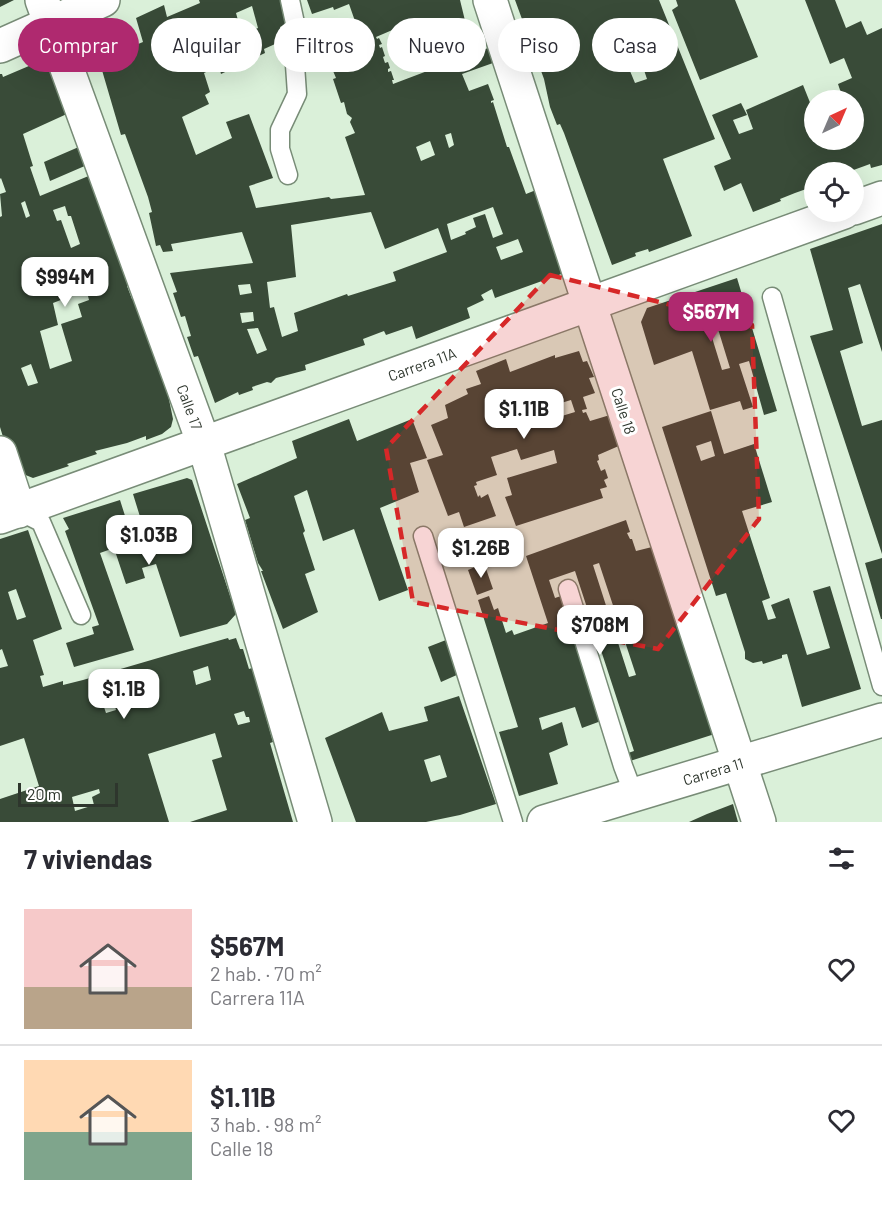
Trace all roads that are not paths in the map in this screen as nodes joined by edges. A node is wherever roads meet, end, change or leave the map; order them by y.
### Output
1 (103, 0) edge
2 (290, 0) edge
3 (490, 0) edge
4 (46, 12) edge
5 (0, 46) edge
6 (288, 176) dead end
7 (882, 198) edge
8 (864, 204) edge
9 (816, 222) edge
10 (772, 297) dead end
11 (589, 303) junction
12 (204, 444) junction
13 (0, 453) edge
14 (9, 514) edge
15 (423, 536) dead end
16 (568, 589) dead end
17 (81, 615) dead end
18 (882, 686) edge
19 (882, 720) edge
20 (740, 763) junction
21 (634, 795) junction
22 (315, 822) edge
23 (513, 822) edge
24 (544, 822) edge
25 (759, 822) edge

1 - 4 street
2 - 6 lane
3 - 11 street, Calle 18
4 - 5 street
4 - 12 street, Calle 17
7 - 8 street
9 - 11 street, Carrera 11A
10 - 18 lane
11 - 12 street, Carrera 11A
11 - 20 street, Calle 18
12 - 14 street, Carrera 11A
12 - 22 street, Calle 17
13 - 14 street
14 - 17 lane
15 - 23 lane
16 - 21 lane
19 - 20 street, Carrera 11
20 - 21 street, Carrera 11
20 - 25 street, Calle 18
21 - 24 street, Carrera 11

